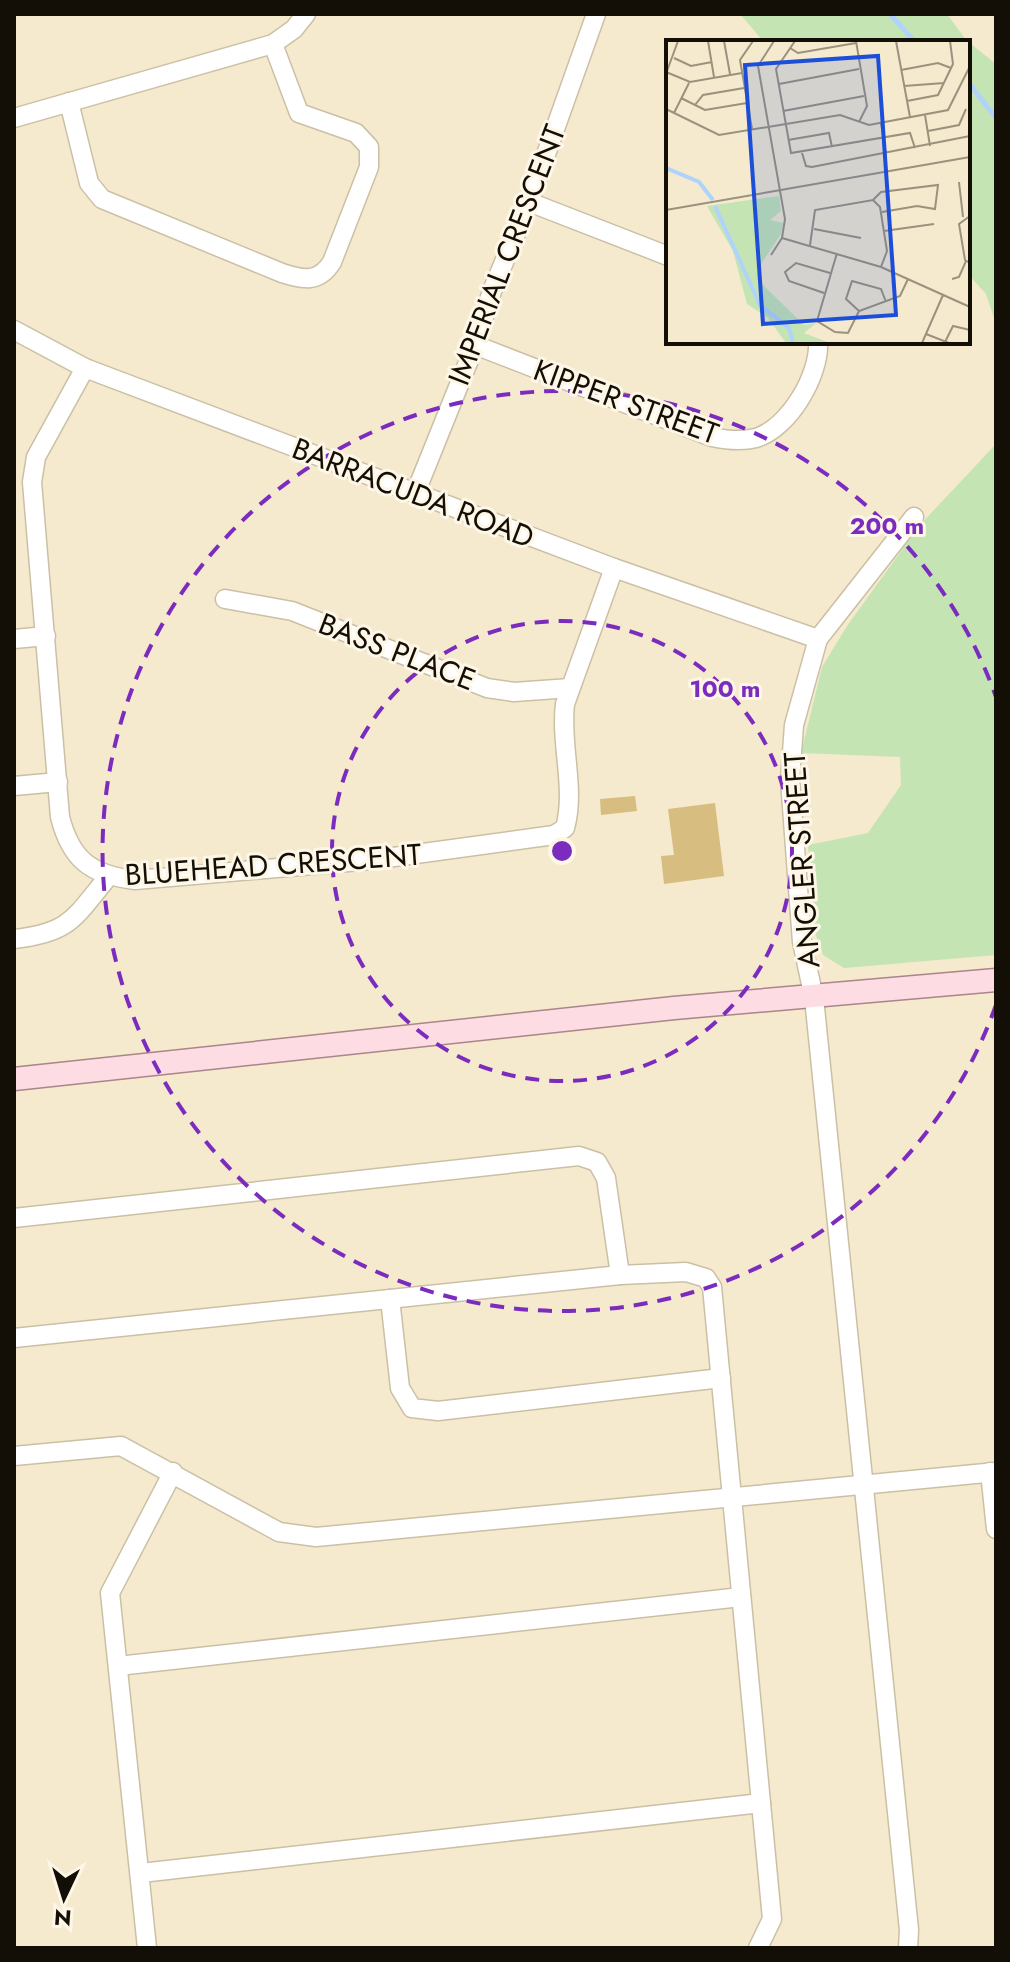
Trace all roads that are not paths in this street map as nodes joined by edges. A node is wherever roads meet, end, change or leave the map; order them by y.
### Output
1 (306, 14) edge
2 (596, 14) edge
3 (273, 44) junction
4 (69, 102) junction
5 (14, 118) edge
6 (529, 202) junction
7 (666, 255) edge
8 (14, 330) edge
9 (818, 344) edge
10 (475, 345) junction
11 (85, 368) junction
12 (415, 494) junction
13 (914, 517) dead end
14 (614, 568) junction
15 (225, 599) dead end
16 (46, 636) junction
17 (14, 639) edge
18 (818, 639) junction
19 (570, 688) junction
20 (58, 782) junction
21 (14, 786) edge
22 (108, 877) junction
23 (14, 939) edge
24 (996, 980) edge
25 (814, 998) junction
26 (14, 1079) edge
27 (14, 1218) edge
28 (620, 1275) junction
29 (390, 1299) junction
30 (14, 1338) edge
31 (721, 1378) junction
32 (14, 1456) edge
33 (173, 1472) junction
34 (993, 1472) edge
35 (862, 1484) junction
36 (732, 1495) junction
37 (996, 1529) edge
38 (741, 1597) junction
39 (118, 1666) junction
40 (761, 1803) junction
41 (141, 1873) junction
42 (147, 1948) edge
43 (758, 1948) edge
44 (908, 1948) edge

1 - 3 street
2 - 6 street, IMPERIAL CRESCENT
3 - 4 street
3 - 4 street
4 - 5 street
6 - 7 street
6 - 10 street, IMPERIAL CRESCENT
8 - 11 street, BARRACUDA ROAD
9 - 10 street, KIPPER STREET
10 - 12 street, IMPERIAL CRESCENT
11 - 12 street, BARRACUDA ROAD
11 - 16 street, BLUEHEAD CRESCENT
12 - 14 street, BARRACUDA ROAD
13 - 18 street, ANGLER STREET
14 - 18 street, BARRACUDA ROAD
14 - 19 street, BLUEHEAD CRESCENT
15 - 19 street, BASS PLACE
16 - 17 street
16 - 20 street, BLUEHEAD CRESCENT
18 - 25 street, ANGLER STREET
19 - 22 street, BLUEHEAD CRESCENT
20 - 21 street
20 - 22 street, BLUEHEAD CRESCENT
22 - 23 street
24 - 25 main road
25 - 26 main road
25 - 35 street, ANGLER STREET
27 - 28 street
28 - 29 street
28 - 31 street
29 - 30 street
29 - 31 street
31 - 36 street
32 - 33 street
33 - 36 street
33 - 39 street
34 - 35 street
34 - 37 street
35 - 36 street
35 - 44 street, ANGLER STREET
36 - 38 street
38 - 39 street
38 - 40 street
39 - 41 street
40 - 41 street
40 - 43 street
41 - 42 street

